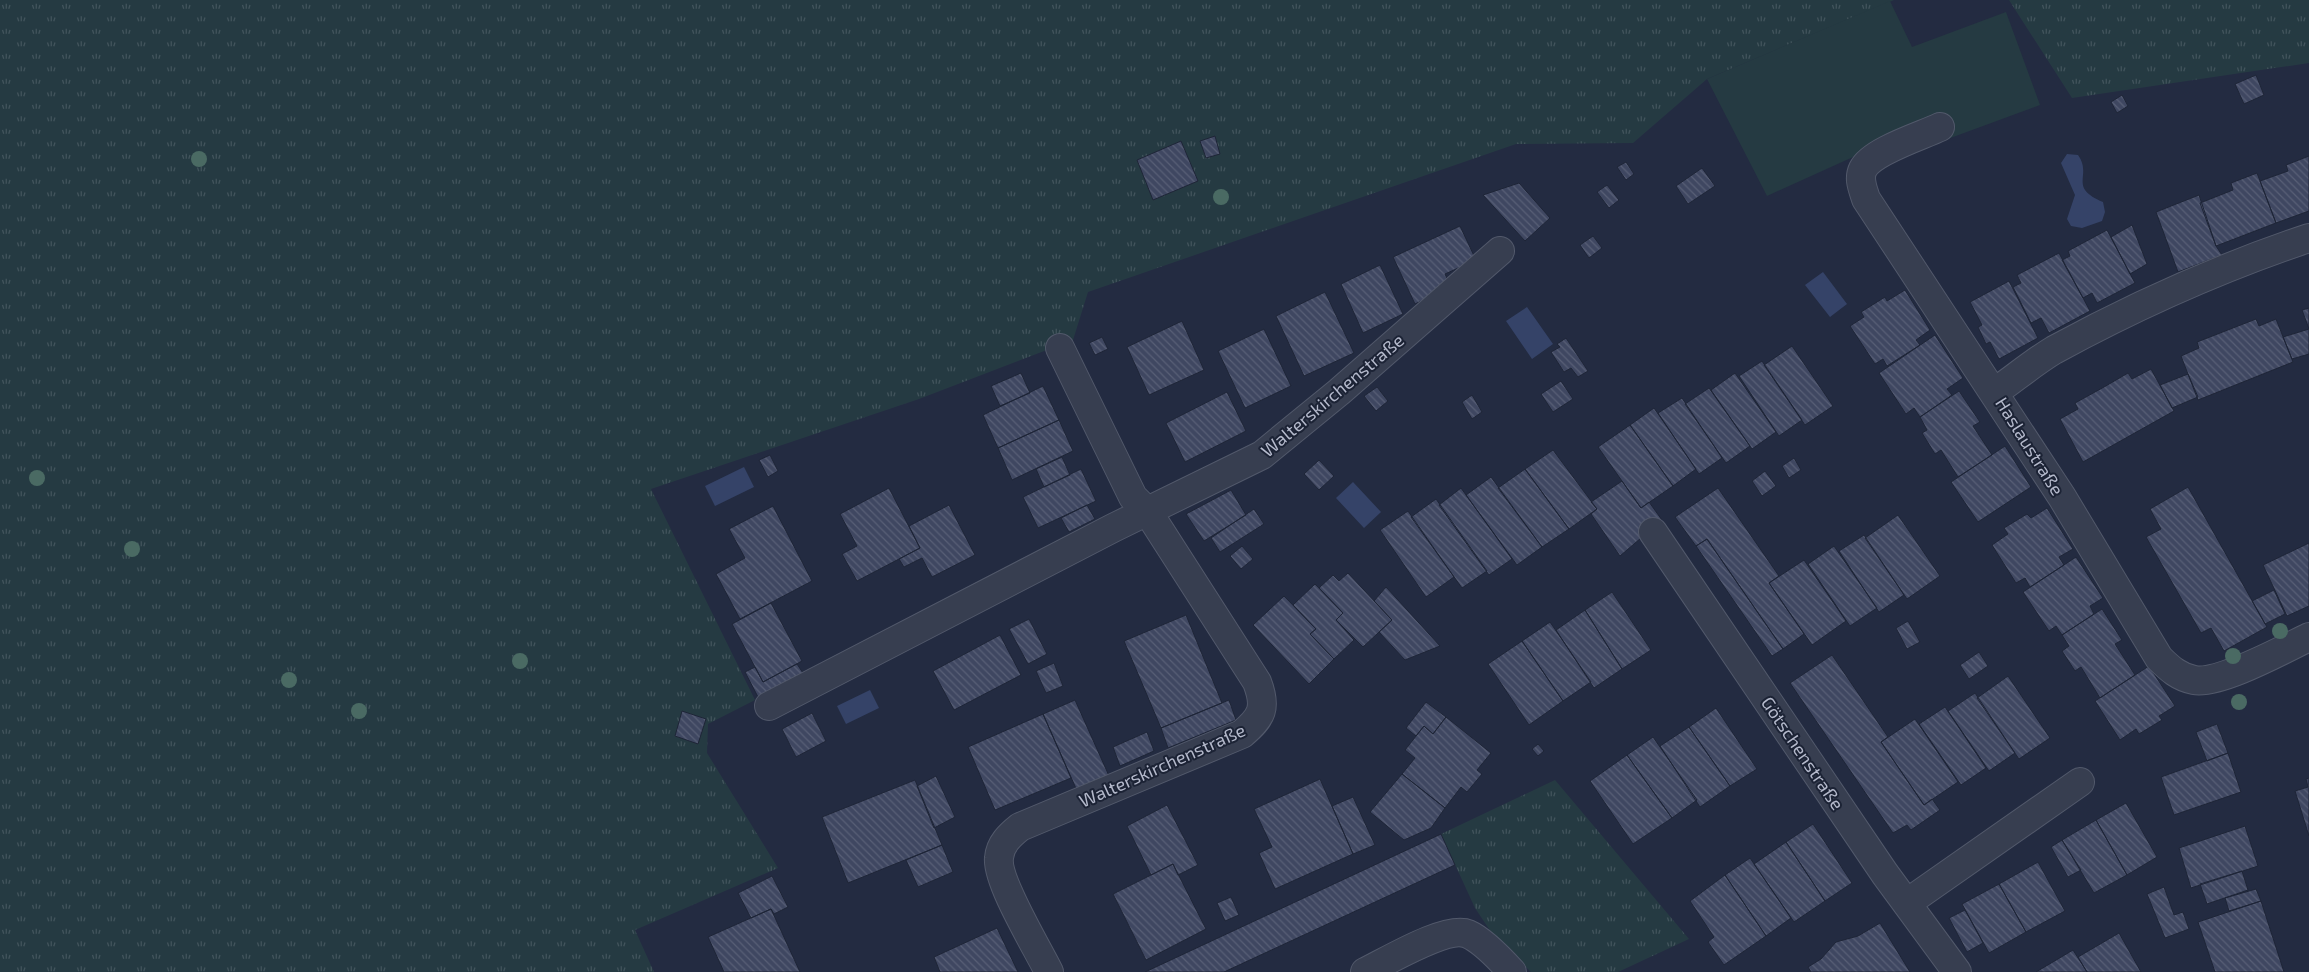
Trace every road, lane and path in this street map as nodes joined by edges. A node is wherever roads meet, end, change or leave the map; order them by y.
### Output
1 (1940, 127) dead end
2 (2309, 238) edge
3 (1500, 251) dead end
4 (1060, 348) dead end
5 (1995, 392) junction
6 (1148, 512) junction
7 (1653, 532) dead end
8 (2309, 637) edge
9 (769, 706) dead end
10 (2080, 782) dead end
11 (1907, 904) junction
12 (1050, 972) edge
13 (1365, 972) edge
14 (1512, 972) edge
15 (1956, 972) edge

1 - 5 street
2 - 5 street, Haslaustraße
3 - 6 street, Walterskirchenstraße
4 - 6 street, Walterskirchenstraße
5 - 8 street, Haslaustraße
6 - 9 street, Walterskirchenstraße
6 - 12 street, Walterskirchenstraße
7 - 11 street, Götschenstraße
10 - 11 street
11 - 15 street, Götschenstraße
13 - 14 street

